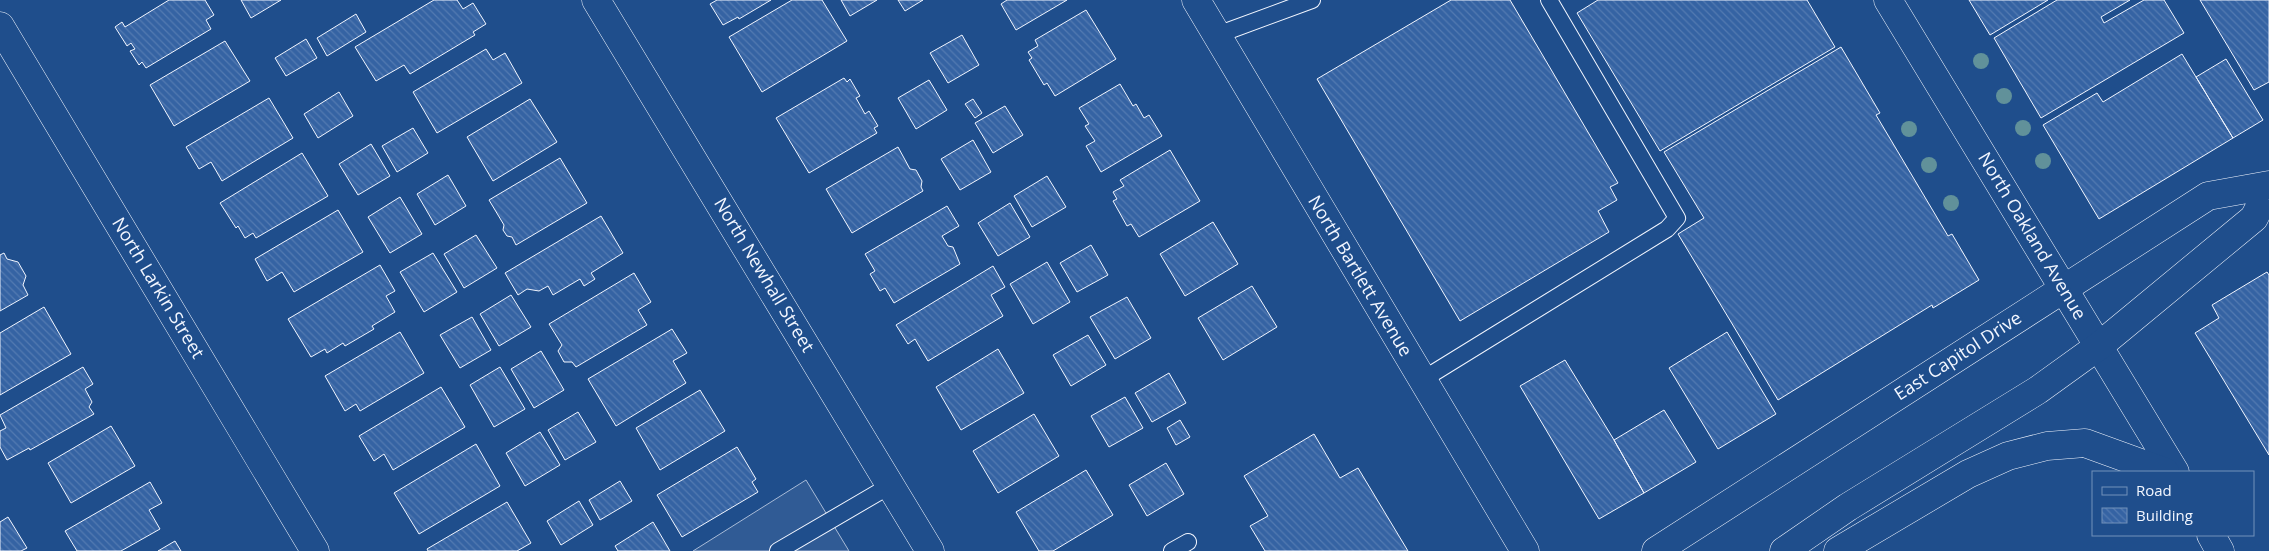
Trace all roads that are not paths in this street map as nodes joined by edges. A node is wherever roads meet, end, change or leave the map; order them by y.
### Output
1 (596, 0) edge
2 (1196, 0) edge
3 (1312, 0) edge
4 (1549, 0) edge
5 (1888, 0) edge
6 (0, 26) edge
7 (1217, 35) junction
8 (2269, 185) edge
9 (2269, 189) edge
10 (2064, 288) junction
11 (2099, 346) junction
12 (1422, 380) junction
13 (2162, 471) edge
14 (2174, 471) edge
15 (891, 485) junction
16 (2212, 536) edge
17 (1188, 542) dead end
18 (315, 551) edge
19 (778, 551) edge
20 (930, 551) edge
21 (1172, 551) edge
22 (1525, 551) edge
23 (1656, 551) edge
24 (1784, 551) edge
25 (1838, 551) edge
26 (2220, 551) edge

1 - 15 main road, North Newhall Street
2 - 7 main road, North Bartlett Avenue
3 - 7 lane
4 - 12 lane
5 - 10 main road, North Oakland Avenue
6 - 18 main road, North Larkin Street
7 - 12 main road, North Bartlett Avenue
8 - 10 main road, East Capitol Drive
9 - 11 main road
10 - 11 main road, North Oakland Avenue
10 - 23 main road, East Capitol Drive
11 - 14 main road, North Oakland Avenue
11 - 24 main road
12 - 22 main road, North Bartlett Avenue
13 - 25 main road
15 - 19 lane
15 - 20 main road, North Newhall Street
16 - 26 main road
17 - 21 lane

